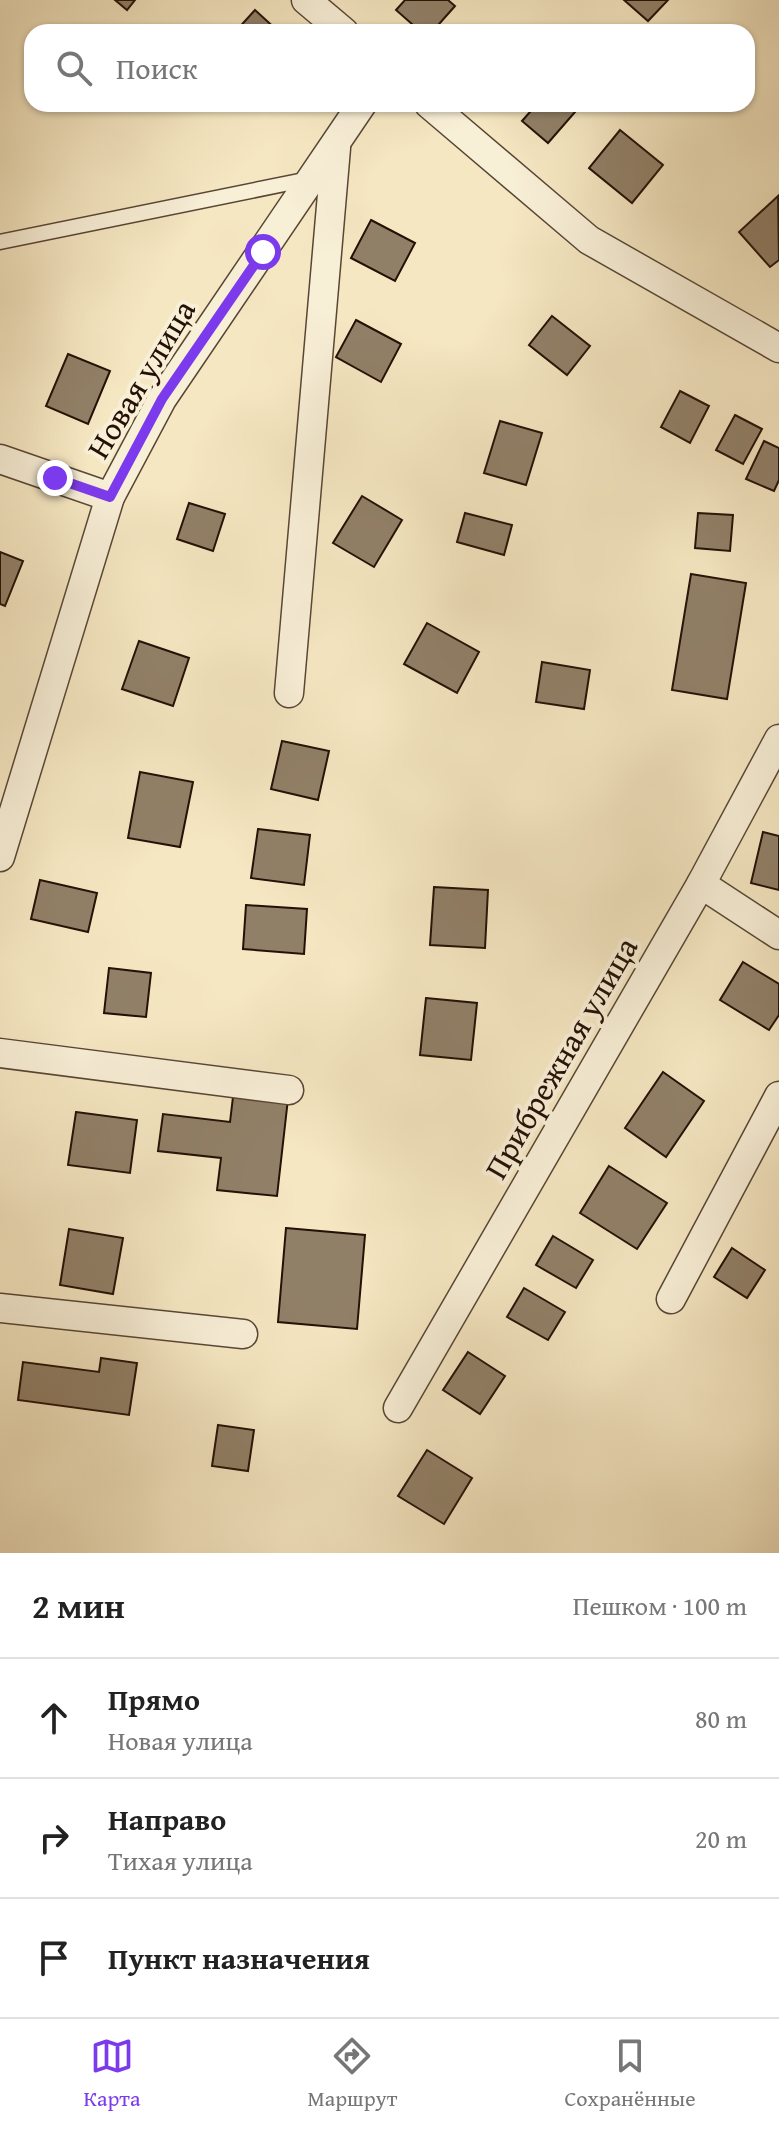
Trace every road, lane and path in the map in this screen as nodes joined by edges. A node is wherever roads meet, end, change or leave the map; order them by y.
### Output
1 (306, 0) edge
2 (334, 24) edge
3 (357, 112) edge
4 (438, 112) edge
5 (336, 145) junction
6 (313, 178) junction
7 (0, 242) edge
8 (779, 348) edge
9 (0, 459) edge
10 (110, 497) junction
11 (289, 693) dead end
12 (779, 739) edge
13 (0, 857) edge
14 (701, 884) junction
15 (779, 935) edge
16 (0, 1053) edge
17 (289, 1090) dead end
18 (779, 1096) edge
19 (671, 1299) dead end
20 (0, 1308) edge
21 (243, 1334) dead end
22 (398, 1408) dead end

1 - 2 street
3 - 5 street, Новая улица
4 - 8 street
5 - 6 street, Новая улица
5 - 11 street
6 - 7 lane
6 - 10 street, Новая улица
9 - 10 street
10 - 13 street, Новая улица
12 - 14 street, Прибрежная улица
14 - 15 street
14 - 22 street, Прибрежная улица
16 - 17 street
18 - 19 street
20 - 21 street

